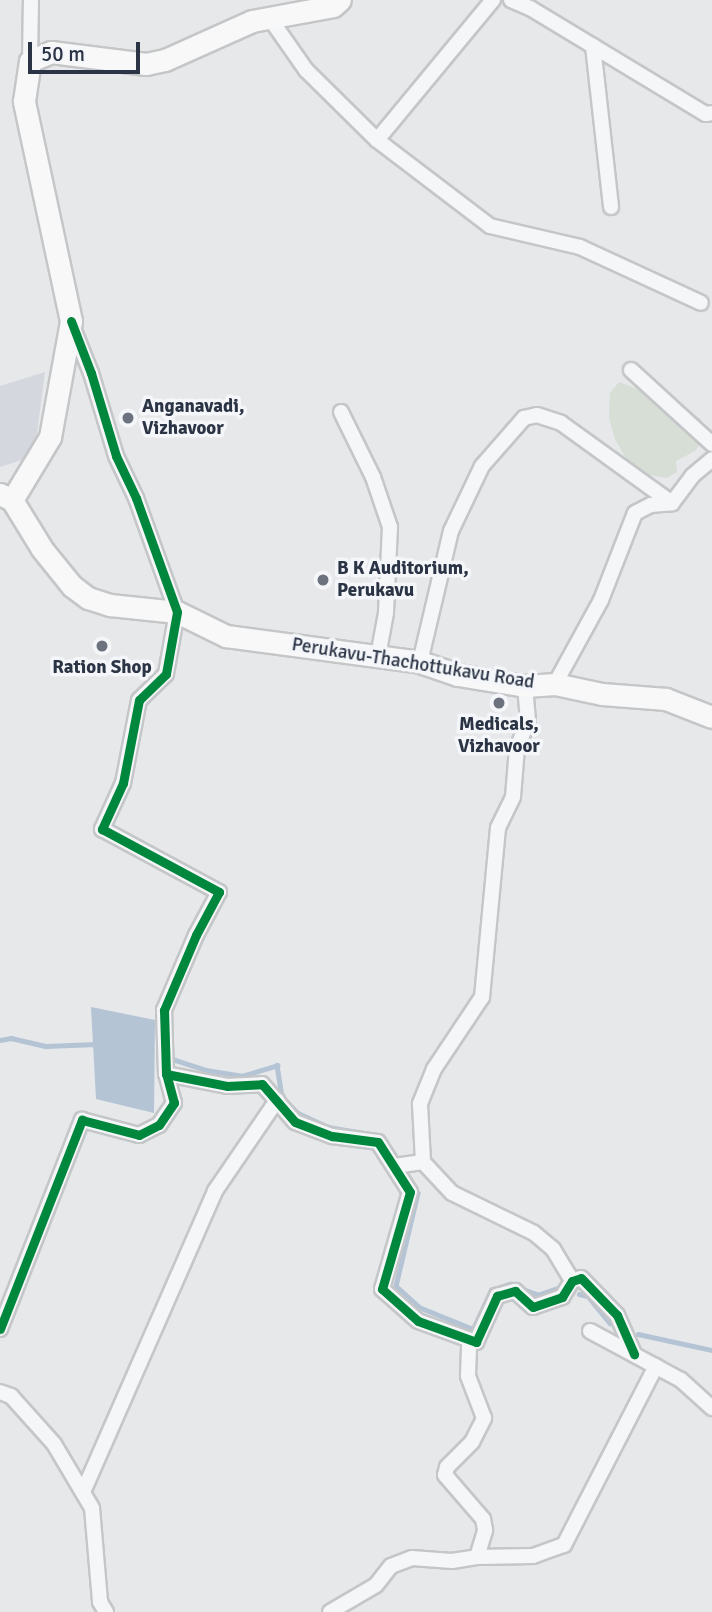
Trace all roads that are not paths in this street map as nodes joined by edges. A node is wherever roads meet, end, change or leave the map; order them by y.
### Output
1 (31, 0) edge
2 (340, 0) edge
3 (493, 0) edge
4 (510, 0) edge
5 (269, 17) junction
6 (593, 46) junction
7 (30, 61) junction
8 (712, 113) edge
9 (377, 140) junction
10 (611, 207) dead end
11 (701, 303) dead end
12 (71, 321) junction
13 (631, 370) dead end
14 (341, 412) dead end
15 (712, 444) edge
16 (712, 459) edge
17 (6, 497) edge
18 (672, 503) junction
19 (177, 612) junction
20 (378, 656) junction
21 (420, 662) junction
22 (555, 684) junction
23 (525, 686) junction
24 (712, 717) edge
25 (166, 1070) junction
26 (277, 1100) junction
27 (417, 1162) junction
28 (394, 1166) junction
29 (572, 1281) junction
30 (0, 1329) edge
31 (590, 1331) dead end
32 (470, 1340) junction
33 (634, 1354) junction
34 (656, 1366) junction
35 (0, 1392) edge
36 (712, 1408) edge
37 (83, 1493) junction
38 (477, 1557) junction
39 (106, 1612) edge
40 (330, 1612) edge

1 - 7 street
2 - 5 street
3 - 9 street
4 - 6 street
5 - 7 street
5 - 9 street
6 - 8 street
6 - 10 street
7 - 12 street
9 - 11 street
12 - 17 street
12 - 19 street
13 - 15 street
14 - 20 street
16 - 18 street
17 - 19 street, Perukavu-Thachottukavu Road
18 - 21 street
18 - 22 street
19 - 20 street, Perukavu-Thachottukavu Road
19 - 25 street
20 - 21 street, Perukavu-Thachottukavu Road
21 - 23 street, Perukavu-Thachottukavu Road
22 - 23 street, Perukavu-Thachottukavu Road
22 - 24 street, Perukavu-Thachottukavu Road
23 - 27 street
25 - 26 street
25 - 30 street
26 - 28 street
26 - 37 street
27 - 28 street
27 - 29 street
28 - 32 street
29 - 32 street
29 - 33 street
31 - 33 street
32 - 38 street
33 - 34 street
34 - 36 street
34 - 38 street
35 - 37 street
37 - 39 street
38 - 40 street

